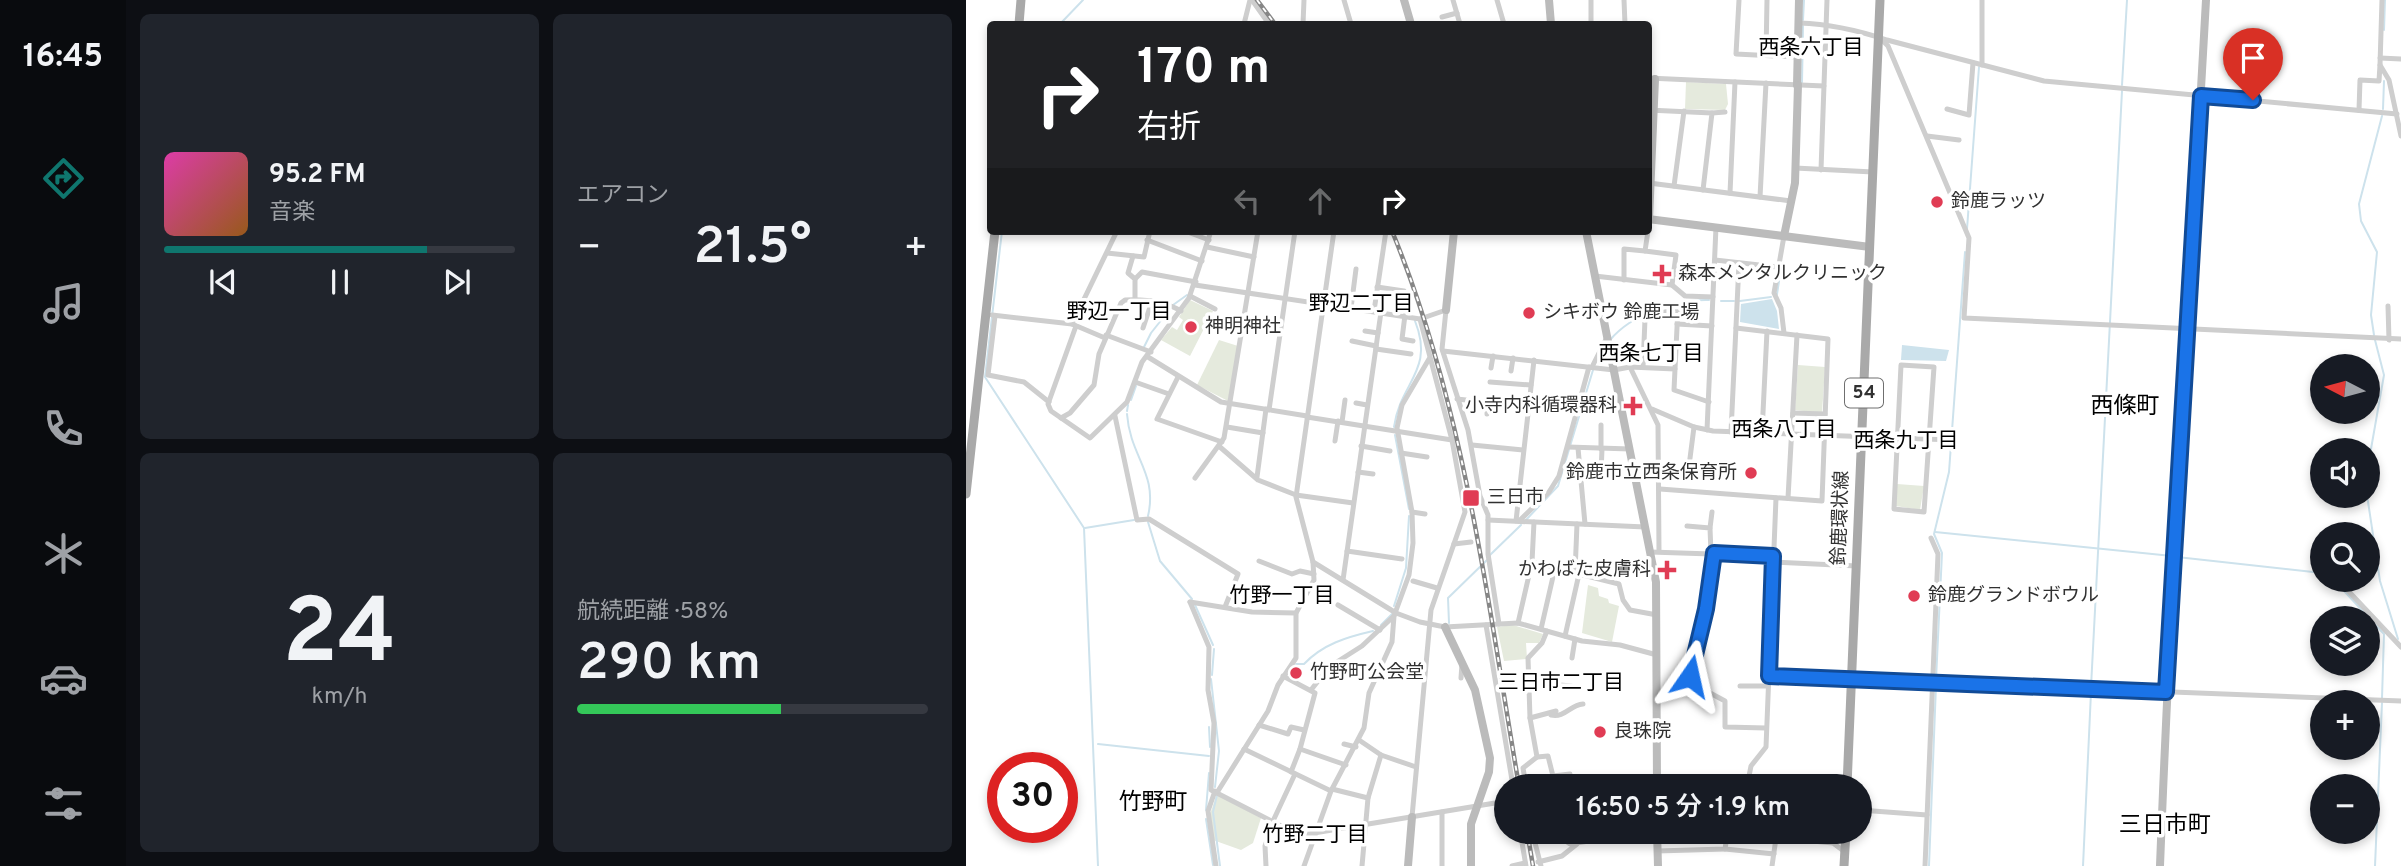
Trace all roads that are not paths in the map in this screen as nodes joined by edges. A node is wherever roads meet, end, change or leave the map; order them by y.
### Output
1 (1021, 0) edge
2 (1251, 0) edge
3 (1304, 0) edge
4 (1344, 0) edge
5 (1404, 0) edge
6 (1453, 0) edge
7 (1497, 0) edge
8 (1549, 0) edge
9 (1591, 0) edge
10 (1624, 0) edge
11 (1739, 0) edge
12 (1768, 0) edge
13 (1799, 0) edge
14 (1827, 0) edge
15 (1880, 0) edge
16 (1982, 0) edge
17 (2206, 0) edge
18 (2382, 0) edge
19 (1457, 13) junction
20 (1442, 17) dead end
21 (1311, 19) dead end
22 (1018, 21) edge
23 (1245, 21) edge
24 (1267, 21) edge
25 (1303, 21) edge
26 (1306, 21) edge
27 (1350, 21) edge
28 (1410, 21) edge
29 (1459, 21) edge
30 (1503, 21) edge
31 (1551, 21) edge
32 (1591, 21) edge
33 (1625, 21) edge
34 (1802, 23) junction
35 (1826, 24) junction
36 (1879, 37) junction
37 (1766, 55) junction
38 (1798, 57) junction
39 (2382, 59) junction
40 (2401, 59) edge
41 (1978, 64) junction
42 (1652, 79) edge
43 (1735, 82) junction
44 (1766, 83) junction
45 (1800, 85) junction
46 (1824, 86) junction
47 (2201, 96) junction
48 (1947, 109) dead end
49 (1652, 110) edge
50 (2359, 110) junction
51 (1684, 111) junction
52 (2398, 111) edge
53 (1725, 112) dead end
54 (1712, 113) junction
55 (1927, 136) junction
56 (2401, 136) edge
57 (1959, 140) dead end
58 (1798, 168) junction
59 (1821, 170) junction
60 (1873, 172) junction
61 (1652, 183) edge
62 (1674, 186) junction
63 (1703, 190) junction
64 (1730, 193) junction
65 (1760, 197) junction
66 (1791, 201) junction
67 (1652, 219) edge
68 (1716, 227) junction
69 (995, 235) edge
70 (1115, 235) edge
71 (1149, 235) edge
72 (1196, 235) edge
73 (1210, 235) edge
74 (1257, 235) edge
75 (1295, 235) edge
76 (1333, 235) edge
77 (1385, 235) edge
78 (1454, 235) edge
79 (1587, 235) edge
80 (1647, 235) edge
81 (1787, 236) junction
82 (1147, 240) junction
83 (1209, 240) junction
84 (1207, 247) junction
85 (1870, 247) junction
86 (1645, 251) junction
87 (1107, 253) junction
88 (1133, 256) junction
89 (1254, 257) junction
90 (1715, 260) junction
91 (1202, 261) junction
92 (1740, 263) junction
93 (1777, 267) junction
94 (1356, 270) dead end
95 (1595, 276) junction
96 (1135, 279) junction
97 (1624, 280) junction
98 (1195, 284) junction
99 (1672, 285) junction
100 (1377, 287) junction
101 (1404, 291) dead end
102 (1248, 293) junction
103 (1190, 296) junction
104 (1713, 297) junction
105 (1285, 298) junction
106 (1135, 299) junction
107 (1152, 301) junction
108 (1323, 304) junction
109 (2388, 306) dead end
110 (1351, 308) junction
111 (1216, 309) dead end
112 (1446, 310) junction
113 (1181, 311) junction
114 (1377, 311) junction
115 (990, 315) junction
116 (1405, 316) junction
117 (1420, 319) junction
118 (1677, 324) junction
119 (1074, 325) junction
120 (1712, 326) junction
121 (1143, 328) dead end
122 (1736, 328) junction
123 (2188, 328) junction
124 (1365, 331) dead end
125 (1767, 331) junction
126 (1378, 333) junction
127 (1784, 333) junction
128 (1797, 335) junction
129 (1607, 336) junction
130 (1105, 337) junction
131 (2401, 339) edge
132 (2389, 340) junction
133 (1352, 341) dead end
134 (1413, 341) dead end
135 (1376, 347) junction
136 (1443, 351) junction
137 (1150, 354) junction
138 (1411, 354) dead end
139 (1493, 356) junction
140 (1513, 358) junction
141 (1429, 359) junction
142 (1534, 360) junction
143 (1592, 367) junction
144 (1630, 367) junction
145 (1643, 367) junction
146 (1491, 368) dead end
147 (1675, 369) junction
148 (1614, 370) junction
149 (1511, 371) dead end
150 (1178, 377) junction
151 (1490, 382) dead end
152 (1135, 383) junction
153 (1531, 385) junction
154 (1168, 394) junction
155 (1457, 399) junction
156 (1345, 400) dead end
157 (1049, 402) junction
158 (1488, 402) junction
159 (1709, 402) junction
160 (1356, 403) dead end
161 (1231, 404) junction
162 (1367, 405) junction
163 (1528, 407) junction
164 (1652, 408) junction
165 (1268, 410) junction
166 (1793, 413) junction
167 (1487, 414) dead end
168 (1825, 414) junction
169 (1115, 416) junction
170 (1307, 416) junction
171 (1061, 418) junction
172 (1340, 421) junction
173 (1364, 425) junction
174 (1601, 425) dead end
175 (1694, 427) junction
176 (1227, 428) junction
177 (1397, 430) junction
178 (1707, 430) junction
179 (1731, 432) junction
180 (1263, 433) junction
181 (1762, 433) junction
182 (1792, 434) junction
183 (1824, 435) junction
184 (1862, 436) junction
185 (1897, 437) junction
186 (1930, 439) junction
187 (1452, 440) junction
188 (1951, 440) dead end
189 (1335, 441) dead end
190 (1221, 444) junction
191 (1472, 444) junction
192 (1361, 446) junction
193 (1573, 448) junction
194 (1601, 449) junction
195 (1630, 449) junction
196 (1524, 450) junction
197 (1390, 451) dead end
198 (1401, 453) junction
199 (1427, 457) dead end
200 (1689, 466) dead end
201 (1358, 472) junction
202 (1373, 474) dead end
203 (1601, 474) dead end
204 (1257, 477) junction
205 (1195, 478) dead end
206 (1660, 489) junction
207 (966, 494) edge
208 (1296, 495) junction
209 (1776, 498) junction
210 (1788, 498) junction
211 (1353, 503) junction
212 (1412, 512) junction
213 (1712, 512) dead end
214 (1425, 514) dead end
215 (1488, 520) junction
216 (1524, 521) junction
217 (1577, 524) junction
218 (1585, 524) junction
219 (1687, 526) dead end
220 (1645, 527) junction
221 (1710, 528) junction
222 (1931, 538) dead end
223 (1471, 542) dead end
224 (1454, 544) junction
225 (1347, 551) junction
226 (1654, 551) junction
227 (1713, 553) junction
228 (1402, 559) dead end
229 (1773, 559) junction
230 (1259, 561) dead end
231 (1313, 562) junction
232 (1532, 562) junction
233 (1857, 566) junction
234 (1555, 568) junction
235 (1577, 573) junction
236 (1314, 575) junction
237 (1343, 580) junction
238 (1413, 581) dead end
239 (1437, 588) junction
240 (2349, 592) edge
241 (1338, 606) dead end
242 (1225, 607) junction
243 (1296, 613) junction
244 (1395, 615) junction
245 (1657, 615) junction
246 (1518, 623) junction
247 (1429, 624) junction
248 (1499, 624) junction
249 (1486, 625) junction
250 (1444, 627) junction
251 (1380, 630) junction
252 (1544, 630) junction
253 (1565, 636) junction
254 (1574, 639) junction
255 (2401, 647) edge
256 (1657, 655) junction
257 (1572, 658) dead end
258 (1462, 661) junction
259 (1283, 676) junction
260 (1769, 676) junction
261 (1461, 678) dead end
262 (1852, 679) junction
263 (1529, 682) junction
264 (1935, 682) junction
265 (1571, 686) dead end
266 (1741, 686) dead end
267 (1768, 686) junction
268 (1311, 690) junction
269 (2166, 692) junction
270 (2401, 701) edge
271 (1583, 704) dead end
272 (1530, 718) junction
273 (1259, 725) junction
274 (1766, 728) junction
275 (1304, 730) junction
276 (1359, 740) junction
277 (1344, 744) dead end
278 (1356, 747) junction
279 (1244, 749) junction
280 (1300, 749) junction
281 (1381, 755) junction
282 (1537, 758) junction
283 (1346, 765) junction
284 (1416, 767) junction
285 (1293, 773) junction
286 (1511, 774) edge
287 (1524, 774) edge
288 (1552, 774) edge
289 (1657, 774) edge
290 (1749, 774) edge
291 (1848, 774) edge
292 (1331, 790) junction
293 (1216, 791) junction
294 (1368, 798) junction
295 (1494, 803) edge
296 (1476, 806) junction
297 (1872, 811) edge
298 (1442, 812) junction
299 (1927, 815) junction
300 (1412, 817) junction
301 (1273, 822) junction
302 (1366, 825) junction
303 (1315, 834) junction
304 (1522, 844) edge
305 (1535, 844) edge
306 (1577, 844) edge
307 (1657, 844) edge
308 (1726, 844) edge
309 (1775, 844) edge
310 (1834, 844) edge
311 (1845, 844) edge
312 (1725, 849) junction
313 (1657, 851) junction
314 (1845, 852) junction
315 (1774, 854) junction
316 (1526, 864) edge
317 (1539, 864) edge
318 (1216, 866) edge
319 (1266, 866) edge
320 (1304, 866) edge
321 (1362, 866) edge
322 (1409, 866) edge
323 (1442, 866) edge
324 (1471, 866) edge
325 (1512, 866) edge
326 (1658, 866) edge
327 (1772, 866) edge
328 (1844, 866) edge
329 (1925, 866) edge
330 (2160, 866) edge

1 - 22 main road
2 - 23 street
2 - 24 street
3 - 25 street
4 - 27 street
5 - 28 street
6 - 19 street
7 - 30 street
8 - 31 street
9 - 32 street
10 - 33 street
11 - 37 street
12 - 37 street
13 - 34 street
14 - 35 street
15 - 36 main road, 鈴鹿環状線 / 54
16 - 41 street
17 - 47 street
18 - 39 street
19 - 20 street
19 - 29 street
21 - 26 street
34 - 35 street
34 - 38 street
35 - 36 street
35 - 46 street
36 - 41 street
36 - 55 street
36 - 60 main road, 鈴鹿環状線 / 54
37 - 38 street
38 - 45 street
39 - 40 street
39 - 50 street
39 - 52 street
41 - 47 street
41 - 48 street
42 - 43 street
43 - 44 street
43 - 64 street
44 - 45 street
44 - 65 street
45 - 46 street
45 - 58 street
46 - 59 street
47 - 50 street
47 - 123 street
49 - 51 street
50 - 52 street
51 - 54 street
51 - 62 street
52 - 56 street
53 - 54 street
54 - 63 street
55 - 57 street
55 - 123 street
58 - 59 street
58 - 66 street
59 - 60 street
60 - 85 main road, 鈴鹿環状線 / 54
61 - 62 street
62 - 63 street
63 - 64 street
64 - 65 street
65 - 66 street
66 - 81 street
67 - 68 street
68 - 81 street
68 - 90 street
69 - 115 main road
70 - 87 street
71 - 82 street
72 - 83 street
73 - 83 street
74 - 89 street
75 - 105 street
76 - 108 street
77 - 100 street
78 - 112 street
79 - 95 street
80 - 86 street
81 - 85 street
81 - 93 street
82 - 88 street
82 - 91 street
83 - 84 street
84 - 89 street
84 - 91 street
85 - 184 main road, 鈴鹿環状線 / 54
86 - 97 street
86 - 99 street
87 - 88 street
87 - 119 street
88 - 96 street
89 - 102 street
90 - 92 street
90 - 104 street
91 - 98 street
92 - 93 street
92 - 122 street
93 - 127 street
94 - 110 street
95 - 97 street
95 - 129 street
96 - 98 street
96 - 106 street
97 - 99 street
98 - 102 street
98 - 103 street
99 - 104 street
100 - 101 street
100 - 114 street
102 - 105 street
102 - 161 street
103 - 111 street
103 - 113 street
104 - 120 street
105 - 108 street
105 - 165 street
106 - 107 street
106 - 130 street
107 - 113 street
107 - 121 street
108 - 110 street
108 - 170 street
109 - 132 street
110 - 114 street
112 - 117 street
112 - 136 street
113 - 137 street
114 - 116 street
114 - 126 street
115 - 119 street
115 - 157 street
115 - 207 main road
116 - 117 street
116 - 134 street
117 - 141 street
118 - 120 street
118 - 145 street
118 - 147 street
119 - 130 street
119 - 157 street
120 - 159 street
122 - 125 street
122 - 179 street
123 - 132 street
123 - 269 street
124 - 126 street
125 - 127 street
125 - 181 street
126 - 135 street
127 - 128 street
128 - 166 street
128 - 168 street
129 - 143 street
129 - 148 street
130 - 137 street
130 - 171 street
131 - 132 street
133 - 135 street
135 - 138 street
135 - 162 street
136 - 139 street
136 - 155 street
137 - 150 street
137 - 152 street
139 - 140 street
139 - 146 street
140 - 142 street
140 - 149 street
141 - 177 street
141 - 187 street
142 - 143 street
142 - 153 street
143 - 148 street
143 - 193 street
144 - 145 street
144 - 148 street
144 - 164 street
145 - 147 street
147 - 159 street
148 - 195 street
150 - 154 street
150 - 161 street
151 - 153 street
152 - 154 street
152 - 169 street
153 - 163 street
154 - 190 street
155 - 158 street
155 - 191 street
156 - 172 street
157 - 171 street
158 - 163 street
158 - 167 street
159 - 178 street
160 - 162 street
161 - 165 street
161 - 176 street
162 - 173 street
163 - 196 street
164 - 175 street
164 - 206 street
165 - 170 street
165 - 180 street
166 - 168 street
166 - 182 street
168 - 183 street
169 - 171 street
169 - 242 street
170 - 172 street
170 - 208 street
172 - 173 street
172 - 189 street
173 - 177 street
173 - 192 street
174 - 194 street
175 - 178 street
175 - 200 street
176 - 180 street
176 - 190 street
177 - 187 street
177 - 198 street
178 - 179 street
179 - 181 street
180 - 204 street
181 - 182 street
182 - 183 street
182 - 210 street
183 - 184 street
183 - 210 street
184 - 185 street
184 - 233 main road, 鈴鹿環状線 / 54
185 - 186 street
185 - 186 street
185 - 186 street
186 - 188 street
187 - 224 street
190 - 204 street
190 - 205 street
191 - 196 street
191 - 215 street
192 - 197 street
192 - 201 street
193 - 194 street
193 - 216 street
193 - 218 street
194 - 195 street
194 - 203 street
195 - 220 street
196 - 216 street
198 - 199 street
198 - 212 street
201 - 202 street
201 - 211 street
204 - 208 street
206 - 209 street
206 - 226 street
208 - 211 street
208 - 231 street
209 - 210 street
209 - 229 street
211 - 225 street
212 - 214 street
212 - 244 street
213 - 221 street
215 - 216 street
215 - 248 street
216 - 217 street
216 - 232 street
217 - 218 street
217 - 235 street
218 - 220 street
219 - 221 street
220 - 226 street
221 - 227 street
222 - 264 street
223 - 224 street
224 - 239 street
225 - 228 street
225 - 237 street
226 - 227 street
226 - 245 street
227 - 229 street
227 - 274 street
229 - 233 street
229 - 260 street
230 - 236 street
231 - 236 street
231 - 237 street
232 - 234 street
232 - 246 street
233 - 262 main road, 鈴鹿環状線 / 54
234 - 235 street
234 - 252 street
235 - 245 street
235 - 253 street
236 - 243 street
237 - 244 street
238 - 239 street
239 - 247 street
240 - 255 street
241 - 251 street
242 - 243 street
242 - 293 street
243 - 259 street
244 - 247 street
244 - 251 street
244 - 276 street
245 - 256 street
246 - 248 street
246 - 252 street
247 - 250 street
247 - 284 street
248 - 249 street
249 - 250 street
249 - 286 street
250 - 258 street
251 - 268 street
252 - 253 street
252 - 263 street
253 - 254 street
254 - 256 street
254 - 257 street
256 - 289 street
258 - 261 street
258 - 296 street
259 - 268 street
259 - 273 street
260 - 262 street
260 - 267 street
262 - 264 street
262 - 291 main road, 鈴鹿環状線 / 54
263 - 265 street
263 - 272 street
264 - 269 street
264 - 299 street
266 - 267 street
267 - 274 street
268 - 275 street
269 - 270 street
269 - 330 street
271 - 272 street
272 - 282 street
273 - 275 street
273 - 279 street
274 - 290 street
275 - 280 street
276 - 278 street
276 - 281 street
277 - 278 street
278 - 283 street
279 - 285 street
279 - 293 street
280 - 283 street
280 - 285 street
281 - 284 street
281 - 294 street
282 - 287 street
282 - 288 street
283 - 292 street
284 - 300 street
285 - 292 street
285 - 301 street
292 - 294 street
292 - 303 street
293 - 301 street
293 - 318 street
294 - 302 street
295 - 296 street
296 - 298 street
296 - 324 street
297 - 299 street
298 - 300 street
298 - 323 street
299 - 329 street
300 - 302 street
300 - 322 street
301 - 303 street
301 - 319 street
302 - 303 street
302 - 321 street
303 - 320 street
304 - 316 street
305 - 317 street
306 - 317 street
307 - 313 street
308 - 312 street
309 - 315 street
310 - 314 street
311 - 314 main road
312 - 313 street
312 - 315 street
313 - 326 street
314 - 328 main road
315 - 327 street
316 - 325 street

